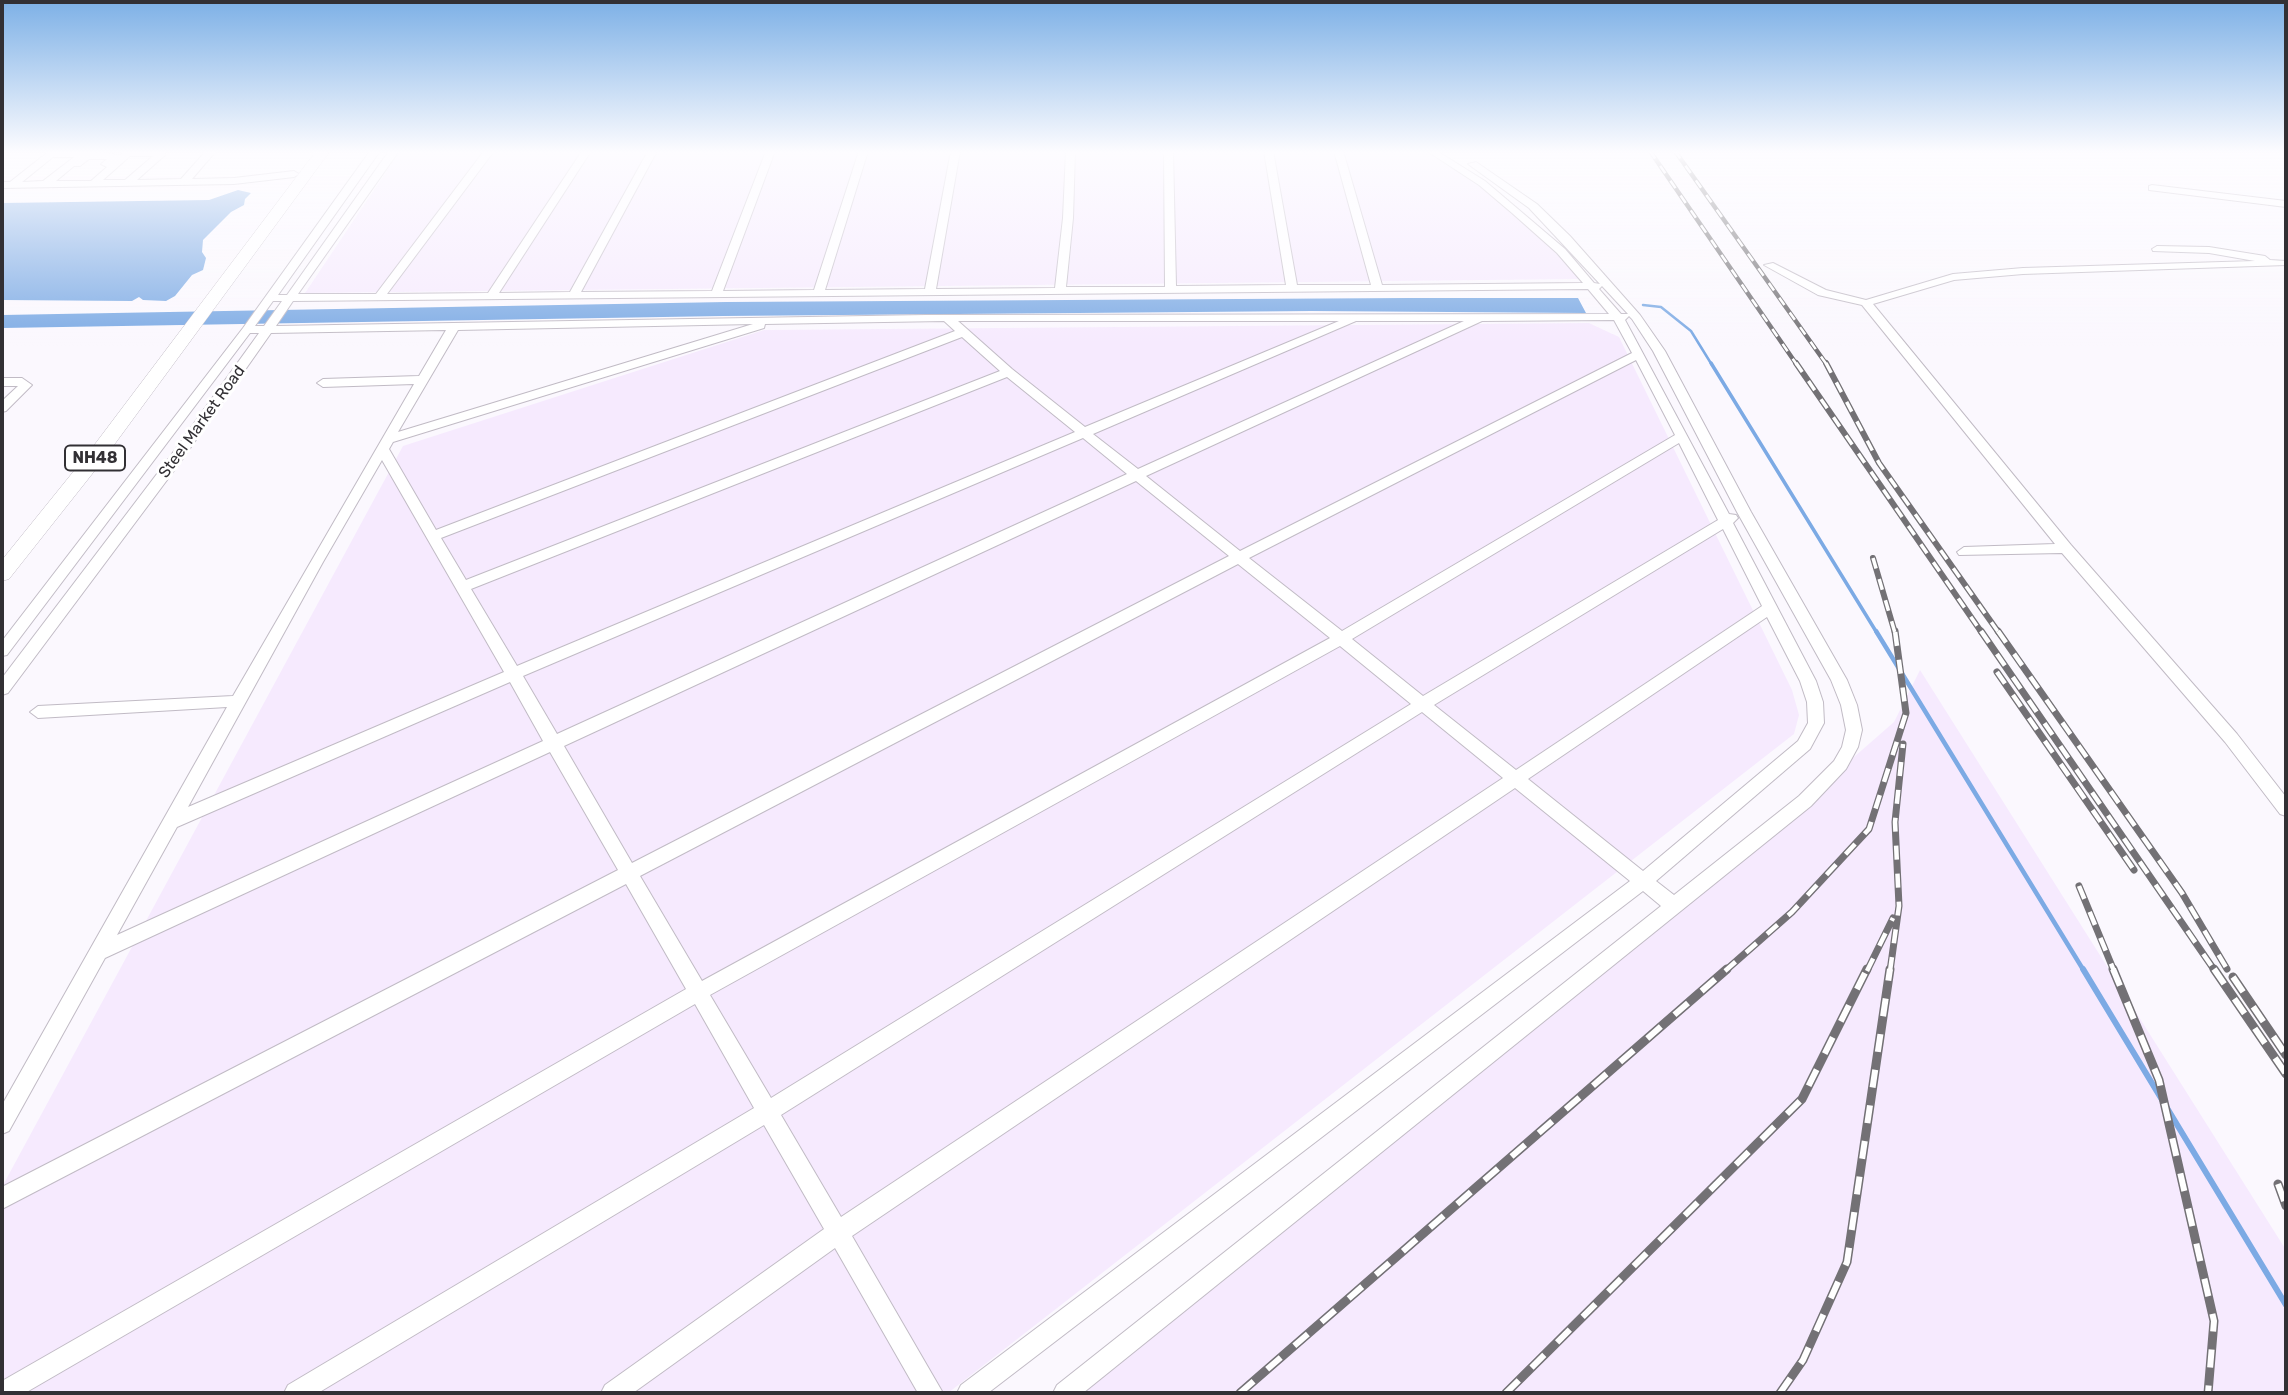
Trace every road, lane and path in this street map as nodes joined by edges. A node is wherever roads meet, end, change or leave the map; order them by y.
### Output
1 (265, 216) edge
2 (272, 216) edge
3 (328, 216) edge
4 (349, 216) edge
5 (440, 216) edge
6 (544, 216) edge
7 (617, 216) edge
8 (746, 216) edge
9 (843, 216) edge
10 (943, 216) edge
11 (1068, 216) edge
12 (1169, 216) edge
13 (1279, 216) edge
14 (1357, 216) edge
15 (1522, 216) edge
16 (1542, 216) edge
17 (2157, 249) dead end
18 (2284, 264) edge
19 (1769, 265) dead end
20 (1611, 287) junction
21 (1292, 288) junction
22 (1377, 288) junction
23 (1594, 288) junction
24 (1060, 289) junction
25 (1171, 289) junction
26 (930, 290) junction
27 (819, 291) junction
28 (717, 292) junction
29 (575, 293) junction
30 (492, 295) junction
31 (379, 296) junction
32 (208, 297) junction
33 (270, 298) junction
34 (292, 298) junction
35 (1866, 303) junction
36 (1624, 313) junction
37 (1358, 317) junction
38 (1481, 317) junction
39 (947, 318) junction
40 (777, 320) junction
41 (455, 325) junction
42 (270, 329) junction
43 (247, 330) junction
44 (964, 332) junction
45 (176, 339) junction
46 (1639, 354) junction
47 (1008, 372) junction
48 (422, 380) junction
49 (2, 382) edge
50 (323, 383) dead end
51 (2, 408) edge
52 (1083, 432) junction
53 (1682, 436) junction
54 (385, 444) junction
55 (1138, 476) junction
56 (1744, 512) junction
57 (1724, 522) junction
58 (433, 536) junction
59 (2066, 548) junction
60 (2, 550) edge
61 (1964, 552) dead end
62 (1239, 557) junction
63 (2, 574) edge
64 (463, 587) junction
65 (1770, 608) junction
66 (1339, 640) junction
67 (2, 650) edge
68 (513, 674) junction
69 (2, 688) edge
70 (239, 701) junction
71 (1423, 704) junction
72 (38, 712) dead end
73 (554, 744) junction
74 (1516, 779) junction
75 (2286, 809) edge
76 (172, 822) junction
77 (628, 873) junction
78 (1644, 880) junction
79 (1674, 906) junction
80 (99, 951) junction
81 (697, 993) junction
82 (767, 1112) junction
83 (2, 1124) edge
84 (2, 1198) edge
85 (837, 1233) junction
86 (3, 1393) edge
87 (296, 1393) edge
88 (613, 1393) edge
89 (932, 1393) edge
90 (969, 1393) edge
91 (1065, 1393) edge

1 - 32 highway, NH48
2 - 32 highway, NH48
3 - 33 street, Steel Market Road
4 - 34 street, Steel Market Road
5 - 31 street
6 - 30 street
7 - 29 street
8 - 28 street
9 - 27 street
10 - 26 street
11 - 24 street
12 - 25 street
13 - 21 street
14 - 22 street
15 - 23 street
16 - 20 street
17 - 18 street
18 - 35 street
19 - 35 street
20 - 23 street
20 - 36 street
21 - 22 street
21 - 25 street
22 - 23 street
23 - 36 street
24 - 25 street
24 - 26 street
26 - 27 street
27 - 28 street
28 - 29 street
29 - 30 street
30 - 31 street
31 - 34 street
32 - 45 highway, NH48
33 - 34 street
33 - 43 street, Steel Market Road
34 - 42 street, Steel Market Road
35 - 59 street
36 - 38 street
36 - 46 street
36 - 56 street
37 - 38 street
37 - 39 street
37 - 52 street
38 - 55 street
39 - 40 street
39 - 44 street
40 - 41 street
40 - 54 street
41 - 42 street
41 - 48 street
42 - 43 street
42 - 69 street, Steel Market Road
43 - 67 street, Steel Market Road
44 - 47 street
44 - 58 street
45 - 60 highway, NH48
45 - 63 highway, NH48
46 - 53 street
46 - 62 street
47 - 52 street
47 - 64 street
48 - 50 street
48 - 54 street
49 - 51 street
52 - 55 street
52 - 68 street
53 - 57 street
53 - 66 street
54 - 58 street
54 - 70 street
55 - 62 street
55 - 73 street
56 - 57 street
56 - 79 street
57 - 65 street
57 - 71 street
58 - 64 street
59 - 61 street
59 - 75 street
62 - 66 street
62 - 77 street
64 - 68 street
65 - 74 street
65 - 78 street
66 - 71 street
66 - 81 street
68 - 73 street
68 - 76 street
70 - 72 street
70 - 76 street
71 - 74 street
71 - 82 street
73 - 77 street
73 - 80 street
74 - 78 street
74 - 85 street
76 - 80 street
77 - 81 street
77 - 84 street
78 - 79 street
78 - 90 street
79 - 91 street
80 - 83 street
81 - 82 street
81 - 86 street
82 - 85 street
82 - 87 street
85 - 88 street
85 - 89 street

